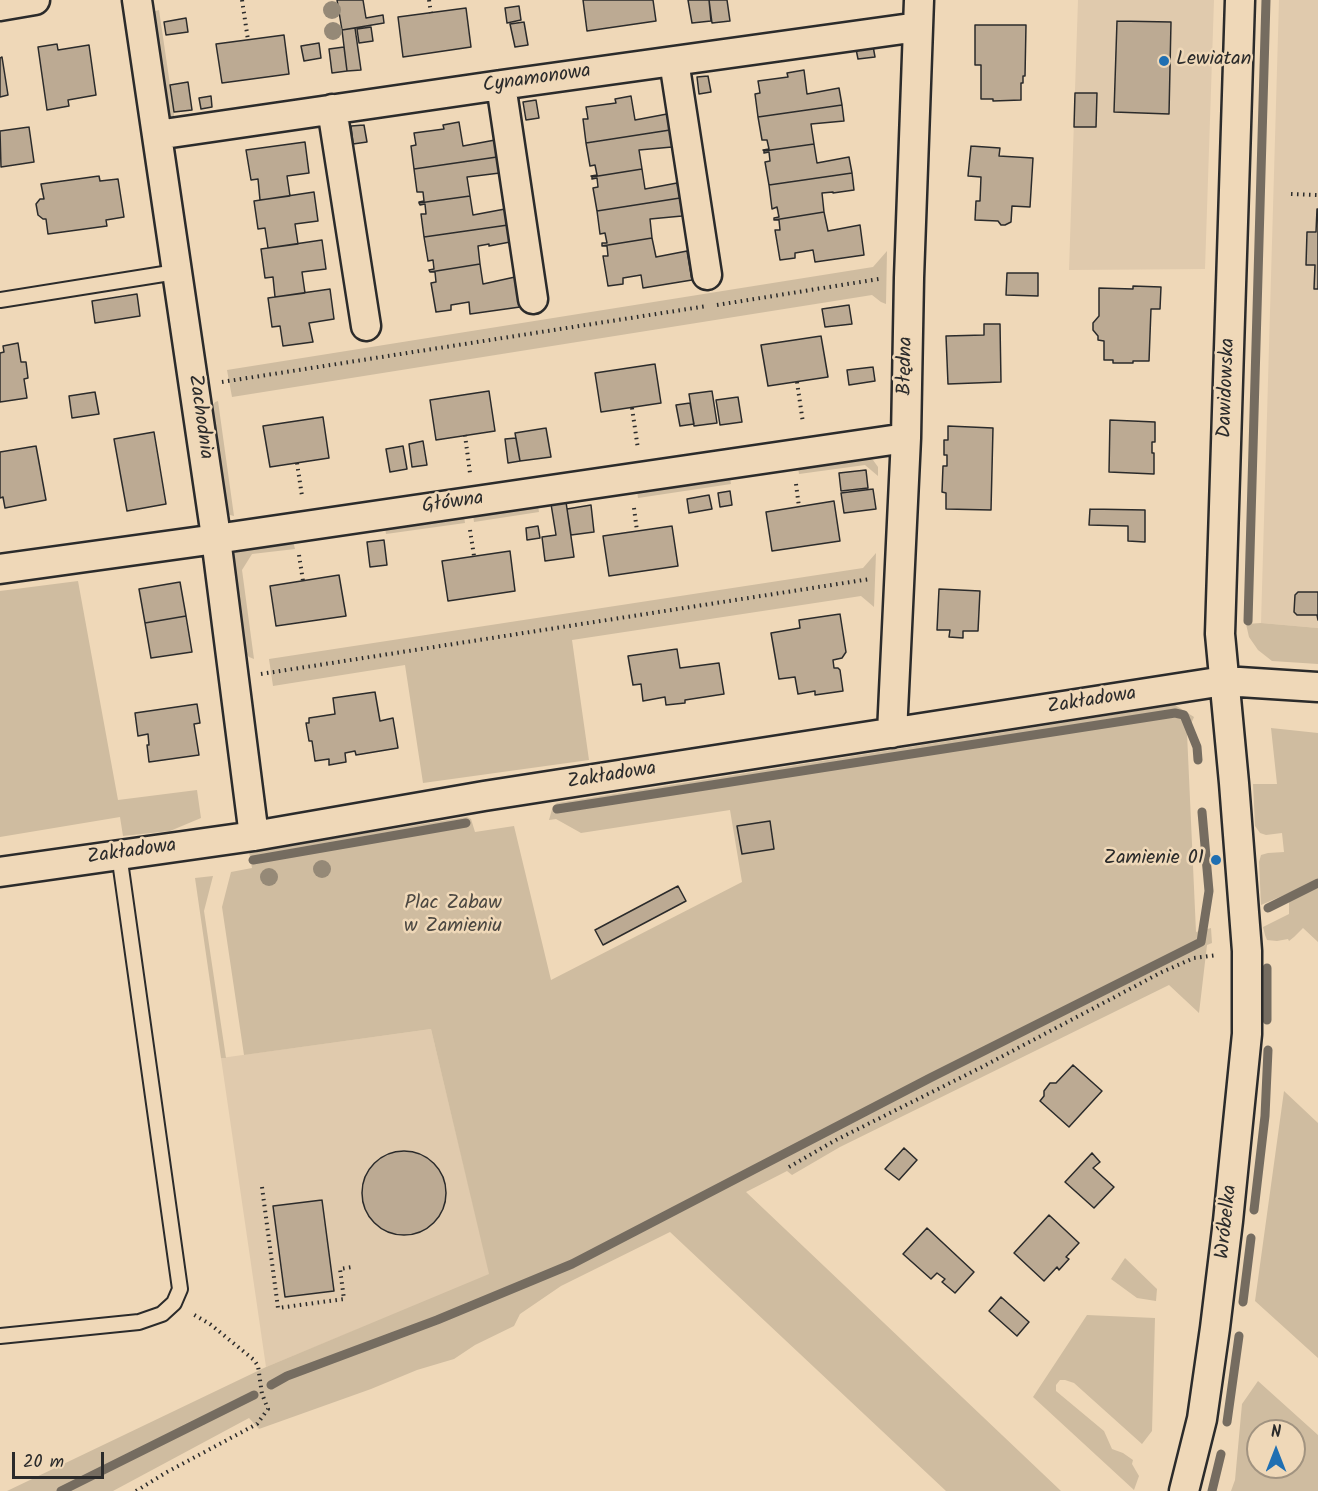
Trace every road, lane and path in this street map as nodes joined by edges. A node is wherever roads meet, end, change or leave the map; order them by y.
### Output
1 (35, 0) edge
2 (137, 0) edge
3 (242, 0) edge
4 (429, 0) edge
5 (1239, 0) edge
6 (0, 6) edge
7 (431, 13) dead end
8 (919, 14) edge
9 (248, 40) dead end
10 (674, 61) junction
11 (501, 85) junction
12 (332, 109) junction
13 (157, 135) junction
14 (1291, 194) dead end
15 (1318, 195) edge
16 (176, 272) junction
17 (707, 275) dead end
18 (909, 278) junction
19 (533, 299) dead end
20 (0, 300) edge
21 (366, 326) dead end
22 (797, 382) dead end
23 (194, 386) junction
24 (632, 408) dead end
25 (804, 426) dead end
26 (465, 435) dead end
27 (906, 438) junction
28 (638, 450) dead end
29 (297, 463) dead end
30 (470, 477) dead end
31 (302, 502) dead end
32 (216, 539) junction
33 (0, 569) edge
34 (880, 578) dead end
35 (234, 678) junction
36 (1224, 681) junction
37 (1318, 687) edge
38 (892, 733) junction
39 (254, 836) junction
40 (119, 854) junction
41 (0, 873) edge
42 (1247, 951) junction
43 (789, 1167) dead end
44 (262, 1187) dead end
45 (352, 1267) dead end
46 (174, 1304) junction
47 (0, 1336) edge
48 (136, 1491) edge
49 (1184, 1491) edge

1 - 6 street
2 - 13 street, Zachodnia
3 - 9 path
4 - 7 path
5 - 36 street, Dawidowska
8 - 10 street, Cynamonowa
8 - 18 street, Błędna
10 - 11 street, Cynamonowa
10 - 17 street
11 - 12 street, Cynamonowa
11 - 19 street
12 - 13 street, Cynamonowa
12 - 21 street
13 - 16 street, Zachodnia
14 - 15 path
16 - 20 lane
16 - 23 street, Zachodnia
18 - 23 path
18 - 27 street, Błędna
22 - 25 path
23 - 32 street, Zachodnia
24 - 28 path
26 - 30 path
27 - 32 street, Główna
27 - 38 street, Błędna
29 - 31 path
32 - 33 street, Główna
32 - 35 street, Zachodnia
34 - 35 path
35 - 39 street, Zachodnia
36 - 37 street
36 - 38 street, Zakładowa
36 - 42 street, Dawidowska
38 - 39 street, Zakładowa
39 - 40 street, Zakładowa
40 - 41 street, Zakładowa
40 - 46 lane
42 - 43 path
42 - 49 street, Wróbelka
44 - 45 path
46 - 47 lane
46 - 48 path

